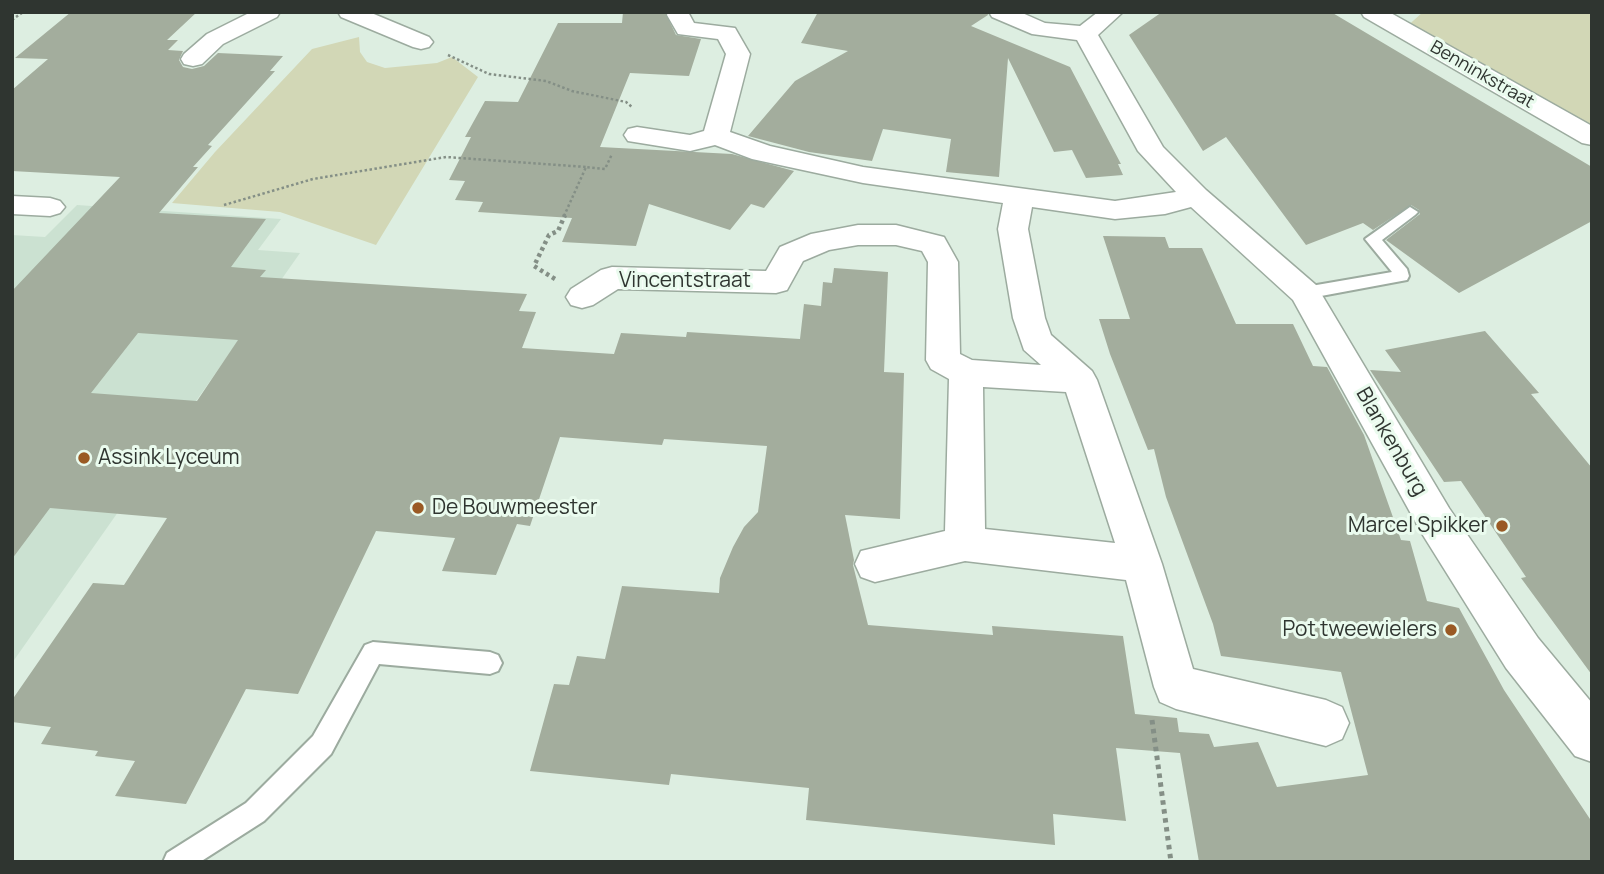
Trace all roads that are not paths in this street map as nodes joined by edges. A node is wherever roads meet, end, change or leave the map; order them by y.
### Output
1 (269, 12) edge
2 (349, 12) edge
3 (1000, 12) edge
4 (1112, 12) edge
5 (1372, 12) edge
6 (678, 15) dead end
7 (1403, 19) edge
8 (1085, 34) junction
9 (421, 42) road end
10 (193, 59) dead end
11 (630, 133) road end
12 (716, 136) junction
13 (1592, 137) edge
14 (1196, 196) junction
15 (1019, 198) junction
16 (12, 205) edge
17 (860, 205) junction
18 (50, 207) dead end
19 (1410, 212) dead end
20 (1305, 293) junction
21 (582, 297) road end
22 (966, 373) junction
23 (1080, 380) junction
24 (965, 544) junction
25 (875, 564) dead end
26 (1142, 564) junction
27 (490, 663) dead end
28 (1326, 723) dead end
29 (1592, 739) edge
30 (176, 862) edge

1 - 10 street
2 - 9 street
3 - 8 street
4 - 8 street
5 - 7 street, Benninkstraat
6 - 12 street
7 - 13 street, Benninkstraat
8 - 14 street, Blankenburg
11 - 12 street, Vincentstraat
12 - 17 street, Vincentstraat
14 - 15 street, Vincentstraat
14 - 20 street, Blankenburg
15 - 17 street, Vincentstraat
15 - 23 street
16 - 18 street
17 - 21 street, Vincentstraat
17 - 22 street, Vincentstraat
19 - 20 lane
20 - 29 street, Blankenburg
22 - 23 street
22 - 24 street
23 - 26 street
24 - 25 street
24 - 26 street
26 - 28 street
27 - 30 lane

